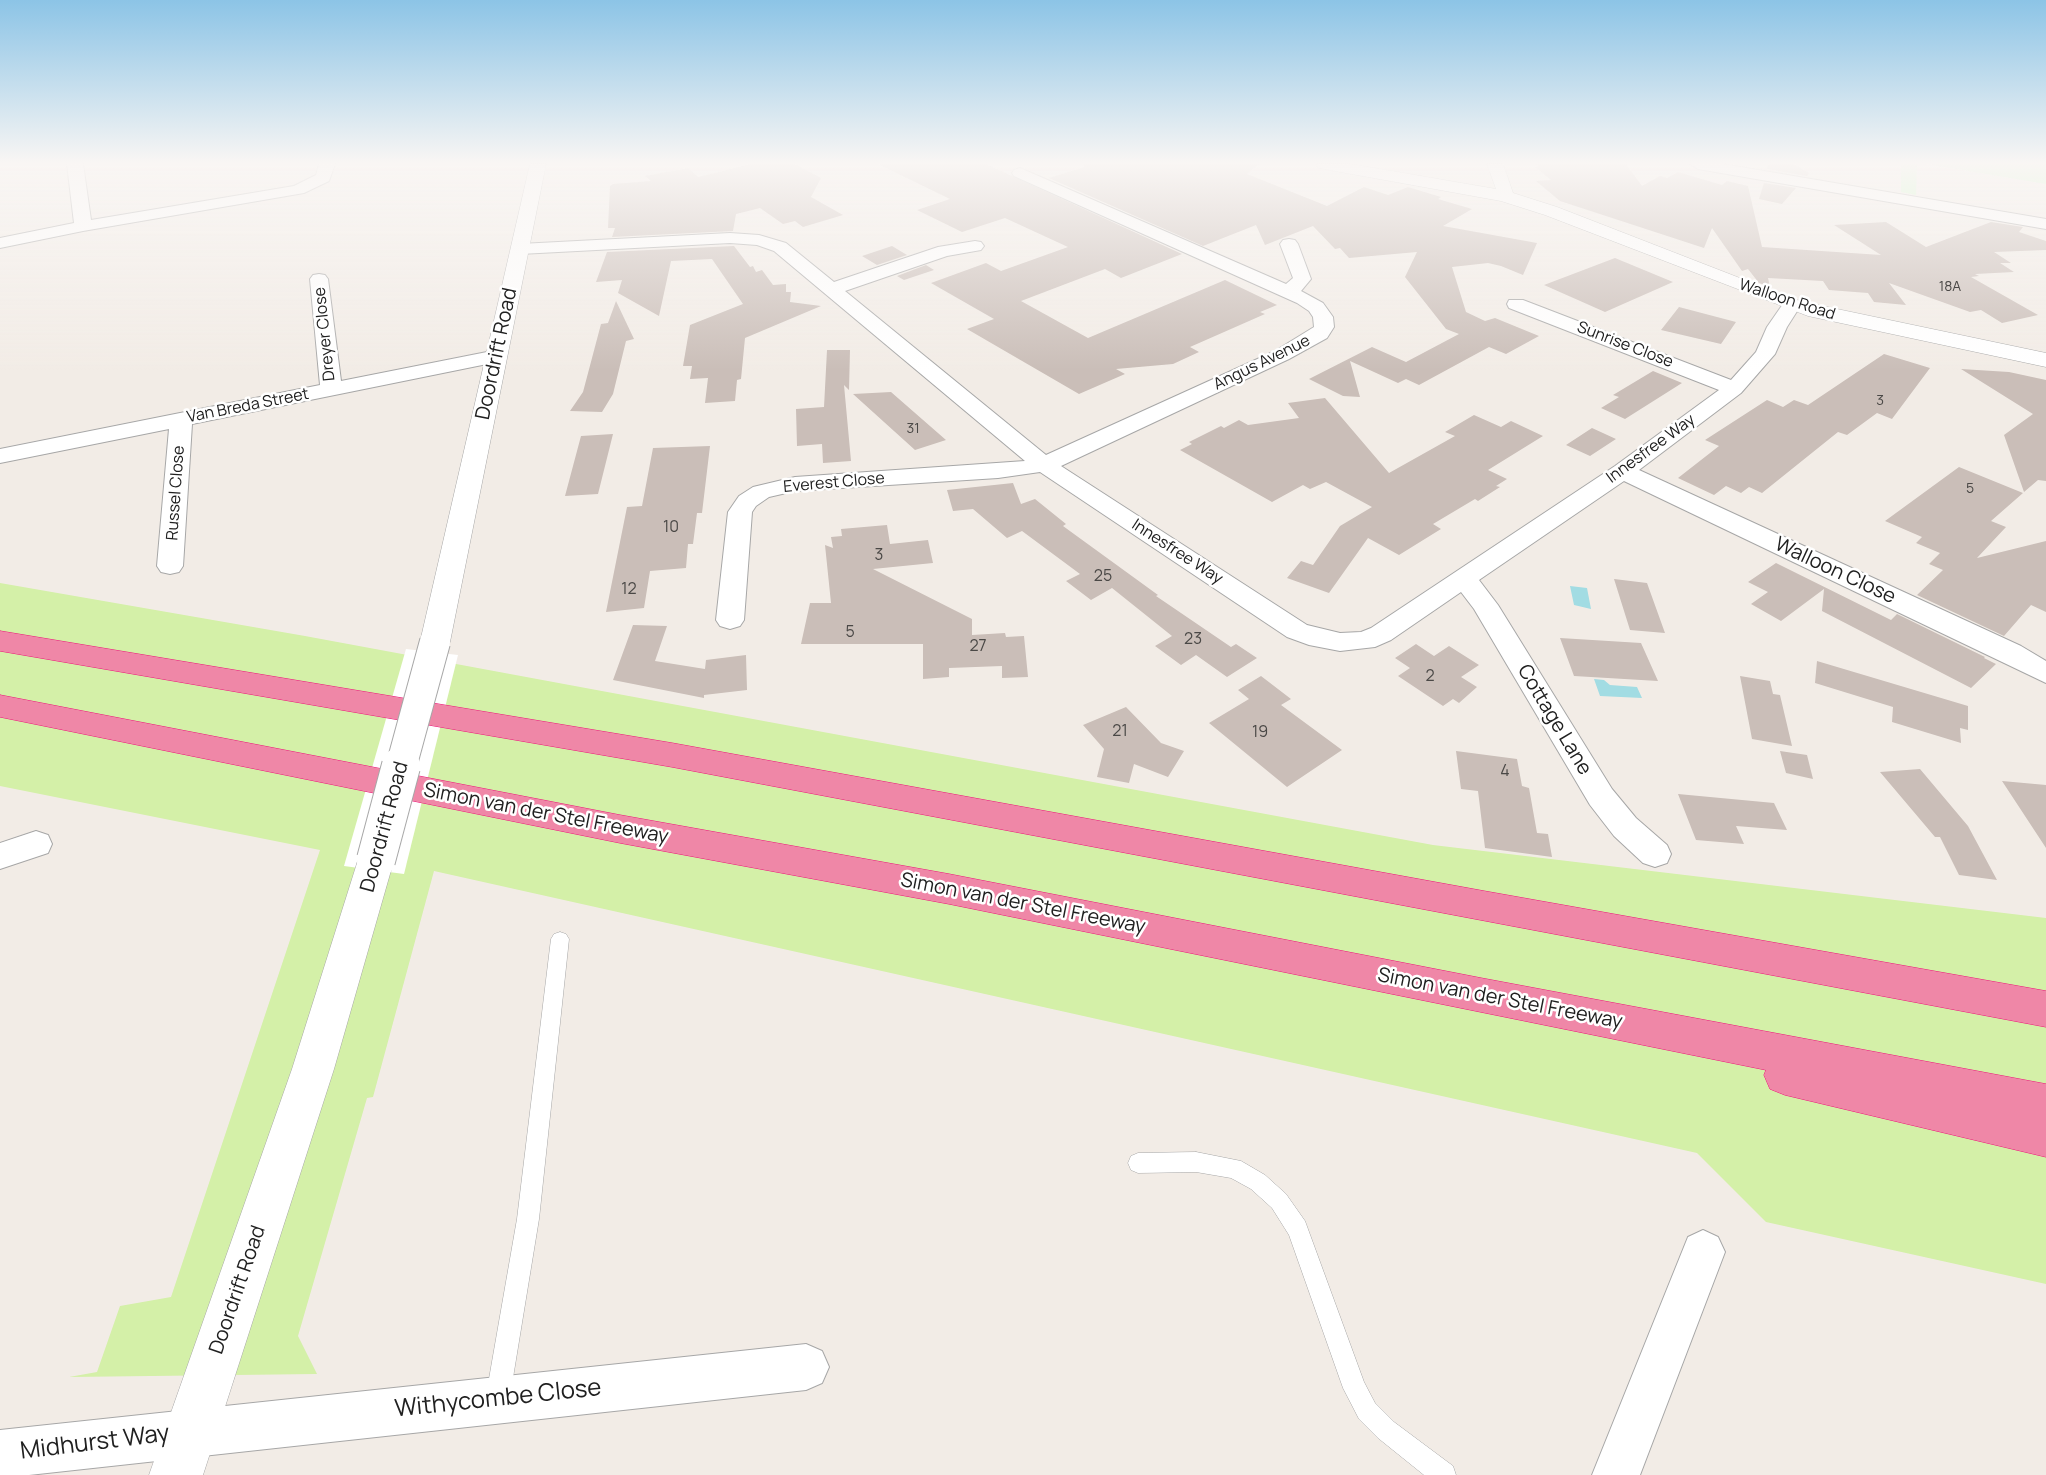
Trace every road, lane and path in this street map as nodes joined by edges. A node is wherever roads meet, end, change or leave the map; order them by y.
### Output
1 (50, 233) edge
2 (523, 233) edge
3 (1155, 233) edge
4 (1607, 233) edge
5 (0, 243) edge
6 (1289, 244) dead end
7 (975, 246) dead end
8 (520, 249) junction
9 (319, 279) dead end
10 (833, 289) junction
11 (1289, 292) junction
12 (1516, 304) dead end
13 (1792, 305) junction
14 (497, 357) junction
15 (2046, 360) edge
16 (331, 389) junction
17 (1734, 389) junction
18 (181, 419) junction
19 (0, 456) edge
20 (1044, 465) junction
21 (1623, 471) junction
22 (170, 566) dead end
23 (1463, 578) junction
24 (730, 620) dead end
25 (0, 641) edge
26 (2046, 673) edge
27 (0, 706) edge
28 (36, 844) dead end
29 (1654, 854) dead end
30 (0, 856) edge
31 (1484, 907) junction
32 (560, 939) dead end
33 (2046, 987) edge
34 (1481, 996) junction
35 (2046, 1009) edge
36 (2046, 1104) edge
37 (2046, 1136) edge
38 (1138, 1164) dead end
39 (1703, 1252) dead end
40 (806, 1367) dead end
41 (498, 1399) junction
42 (0, 1454) edge
43 (183, 1454) edge
44 (1444, 1475) edge
45 (1617, 1475) edge

1 - 5 street
2 - 8 street, Doordrift Road
3 - 11 street, Angus Avenue
4 - 13 street, Walloon Road
6 - 11 street
7 - 10 street
8 - 10 street, Innesfree Way
8 - 14 street, Doordrift Road
9 - 16 street, Dreyer Close
10 - 20 street, Innesfree Way
11 - 20 street, Angus Avenue
12 - 17 street, Sunrise Close
13 - 15 street, Walloon Road
13 - 17 street, Innesfree Way
14 - 16 street, Van Breda Street
14 - 43 street, Doordrift Road, bridge
16 - 18 street, Van Breda Street
17 - 21 street, Innesfree Way
18 - 19 street, Van Breda Street
18 - 22 street, Russel Close
20 - 23 street, Innesfree Way
20 - 24 street, Everest Close
21 - 23 street, Innesfree Way
21 - 26 street, Walloon Close
23 - 29 street, Cottage Lane
25 - 31 highway
27 - 34 highway, Simon van der Stel Freeway
28 - 30 street
31 - 33 highway
31 - 35 highway
32 - 41 lane
34 - 36 highway, Simon van der Stel Freeway
34 - 37 highway
38 - 44 lane
39 - 45 street
40 - 41 street, Withycombe Close
41 - 43 street, Withycombe Close
42 - 43 street, Midhurst Way

